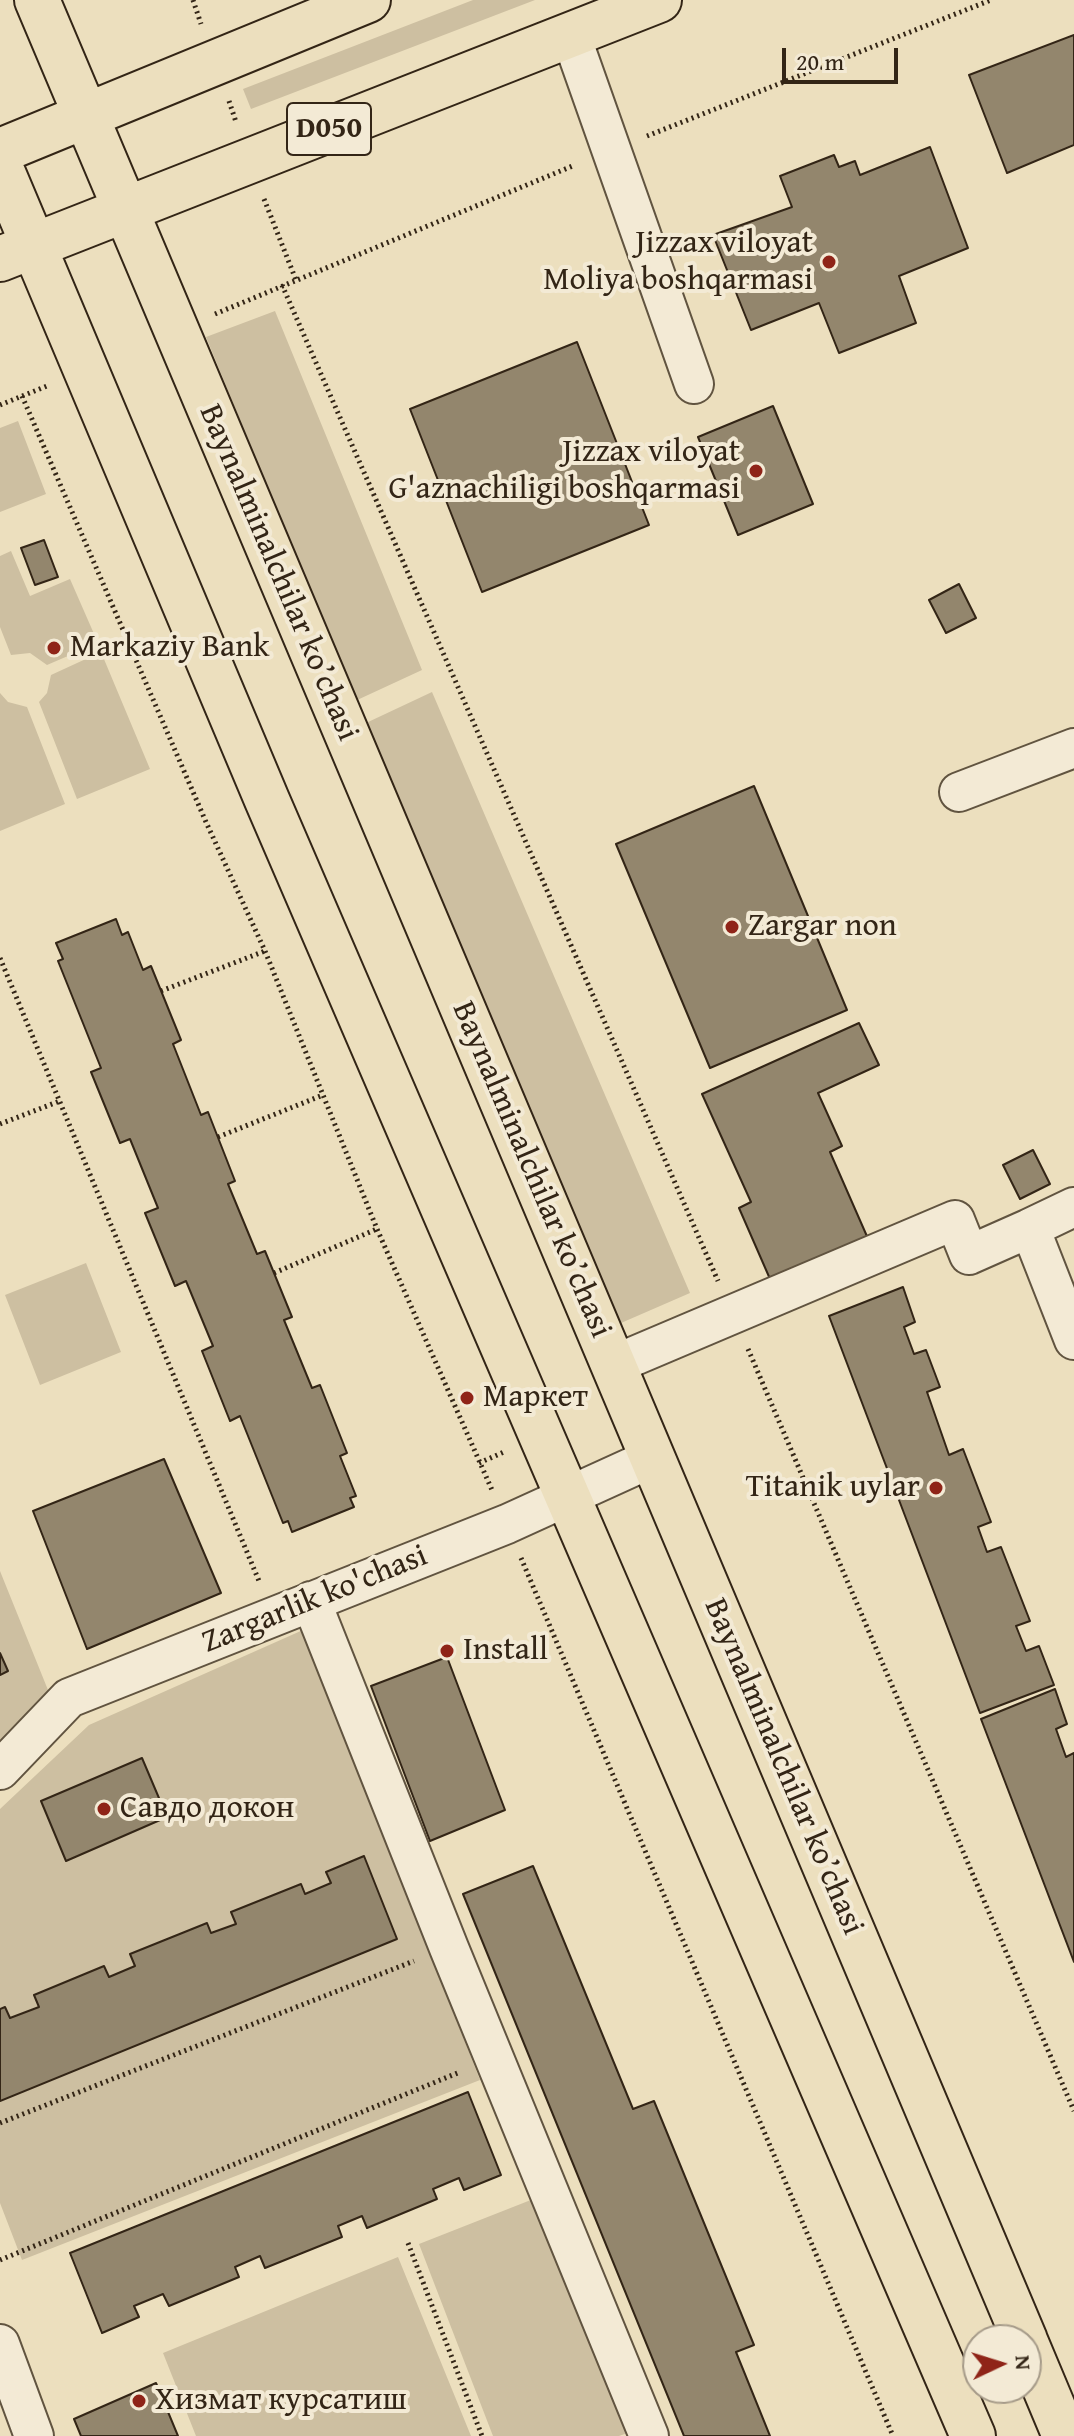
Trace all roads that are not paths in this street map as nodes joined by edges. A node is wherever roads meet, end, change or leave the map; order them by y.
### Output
1 (37, 0) edge
2 (368, 0) edge
3 (659, 0) edge
4 (570, 33) junction
5 (85, 115) junction
6 (0, 151) edge
7 (0, 166) edge
8 (126, 209) junction
9 (17, 252) edge
10 (694, 384) dead end
11 (1074, 748) edge
12 (959, 792) dead end
13 (1074, 1207) edge
14 (1030, 1228) junction
15 (1074, 1340) edge
16 (613, 1365) junction
17 (652, 1458) junction
18 (569, 1497) junction
19 (311, 1601) junction
20 (0, 1770) edge
21 (1017, 2324) edge
22 (0, 2344) edge
23 (1042, 2382) edge
24 (34, 2436) edge
25 (649, 2436) edge
26 (973, 2436) edge
27 (1065, 2436) edge

1 - 5 main road, Baynalminalchilar ko’chasi
2 - 5 main road
3 - 4 main road, D050
4 - 8 main road, D050
4 - 10 street
5 - 6 main road
5 - 8 main road, Baynalminalchilar ko’chasi
7 - 9 main road
8 - 9 main road, D050
8 - 16 main road, Baynalminalchilar ko’chasi
9 - 18 main road
11 - 12 street
13 - 14 street
14 - 15 street
14 - 16 street
16 - 17 main road, Baynalminalchilar ko’chasi
17 - 18 street, Zargarlik ko'chasi
17 - 21 main road, Baynalminalchilar ko’chasi
18 - 19 street, Zargarlik ko'chasi
18 - 26 main road
19 - 20 street, Zargarlik ko'chasi
19 - 25 street
22 - 24 street
23 - 27 main road, Baynalminalchilar ko’chasi

